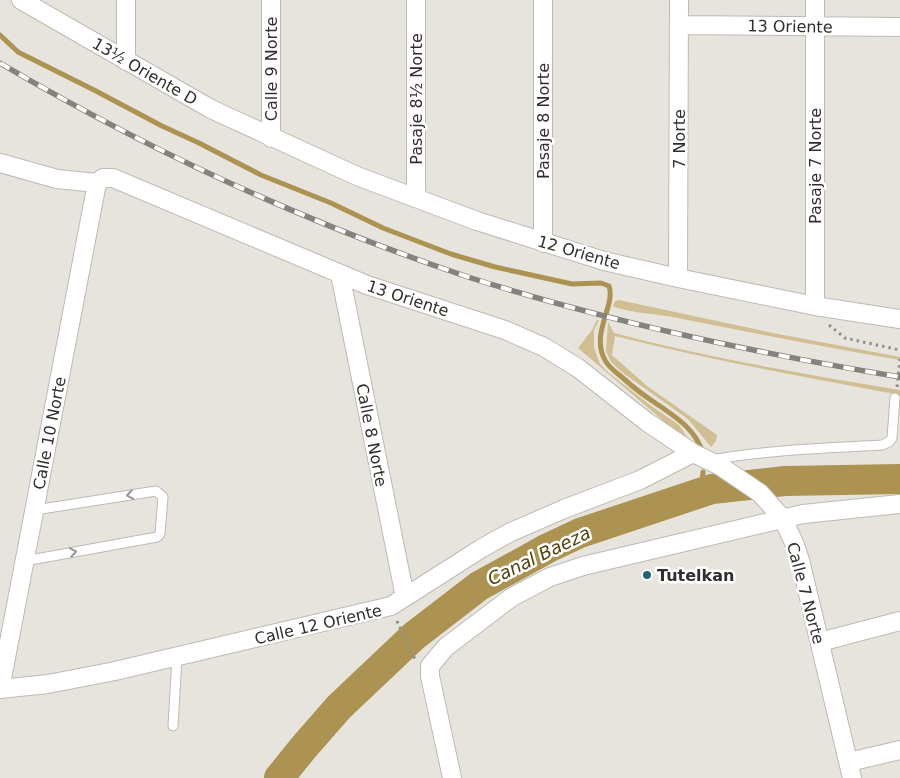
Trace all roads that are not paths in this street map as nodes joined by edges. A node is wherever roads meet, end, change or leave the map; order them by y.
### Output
1 (21, 0) edge
2 (126, 0) edge
3 (271, 0) edge
4 (416, 0) edge
5 (543, 0) edge
6 (679, 0) edge
7 (816, 0) edge
8 (679, 25) junction
9 (815, 26) junction
10 (900, 27) edge
11 (126, 61) junction
12 (271, 138) junction
13 (0, 163) edge
14 (100, 181) junction
15 (416, 198) junction
16 (543, 243) junction
17 (340, 274) junction
18 (678, 278) junction
19 (815, 306) junction
20 (900, 319) edge
21 (895, 398) road end
22 (707, 460) junction
23 (900, 504) edge
24 (35, 510) junction
25 (782, 519) junction
26 (25, 561) junction
27 (405, 597) junction
28 (900, 621) edge
29 (820, 642) junction
30 (177, 657) junction
31 (0, 689) edge
32 (173, 726) dead end
33 (900, 750) edge
34 (850, 770) edge
35 (452, 778) edge

1 - 11 street, 13½ Oriente D
2 - 11 street
3 - 12 street, Calle 9 Norte
4 - 15 street, Pasaje 8½ Norte
5 - 16 street, Pasaje 8 Norte
6 - 8 street, 7 Norte
7 - 9 street, Pasaje 7 Norte
8 - 9 street, 13 Oriente
8 - 18 street, 7 Norte
9 - 10 street, 13 Oriente
9 - 19 street, Pasaje 7 Norte
11 - 12 street, 13½ Oriente D
12 - 15 street, 12 Oriente
13 - 14 street, 13 Oriente
14 - 17 street, 13 Oriente
14 - 24 street, Calle 10 Norte
15 - 16 street, 12 Oriente
16 - 18 street, 12 Oriente
17 - 22 street, 13 Oriente
17 - 27 street, Calle 8 Norte
18 - 19 street, 12 Oriente
19 - 20 street, 12 Oriente
21 - 22 lane
22 - 25 street, Calle 7 Norte
22 - 27 street, Calle 12 Oriente
23 - 25 street
24 - 26 street, Calle 10 Norte
26 -> 24 lane
25 - 29 street, Calle 7 Norte
25 - 35 street
26 - 31 street, Calle 10 Norte
27 - 30 street, Calle 12 Oriente
28 - 29 street
29 - 34 street, Calle 7 Norte
30 - 31 street, Calle 12 Oriente
30 - 32 lane
33 - 34 street

